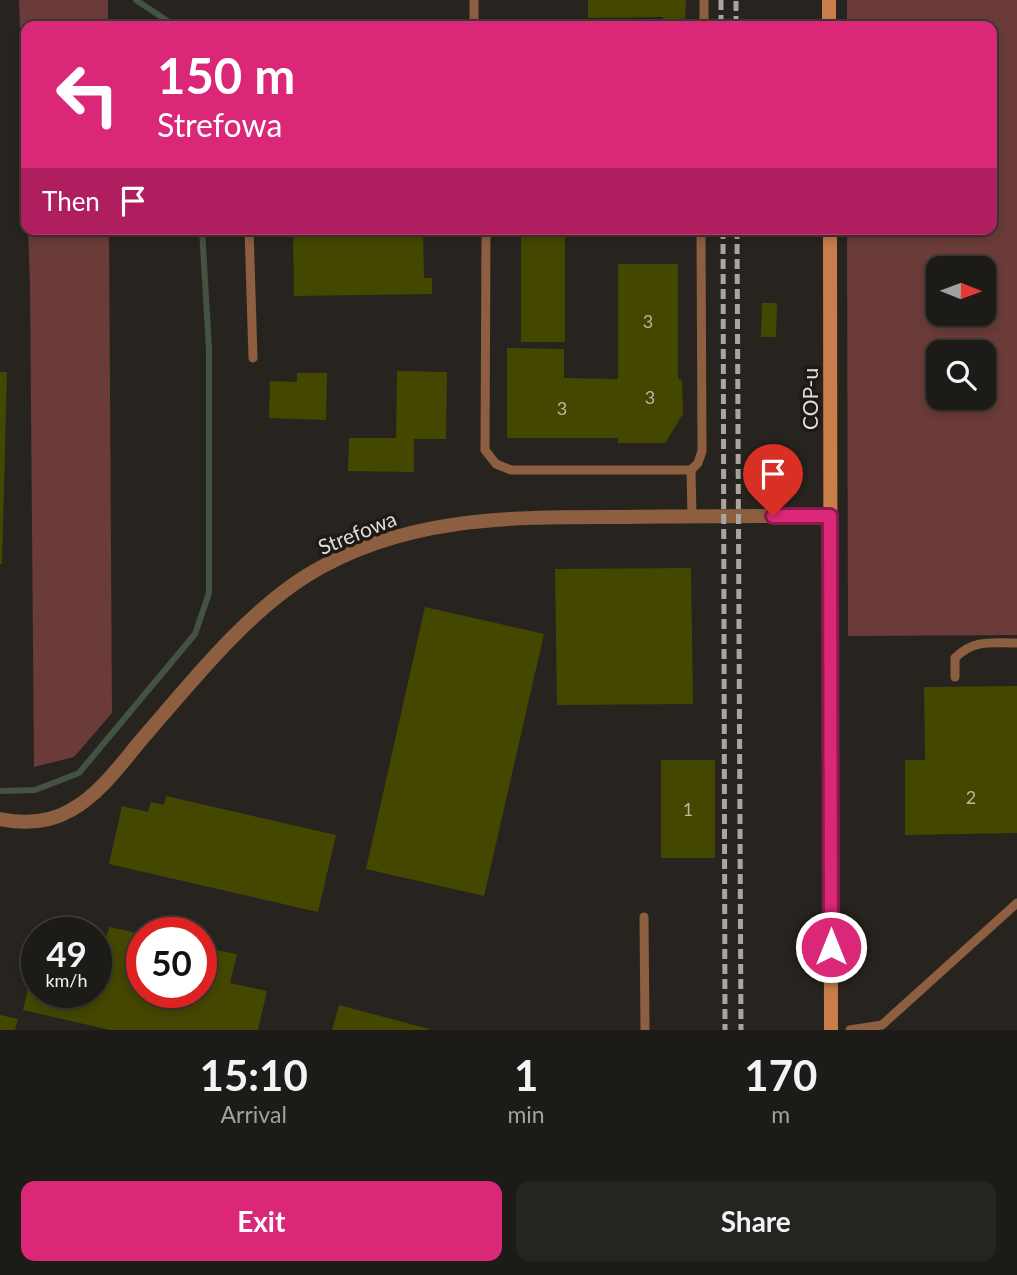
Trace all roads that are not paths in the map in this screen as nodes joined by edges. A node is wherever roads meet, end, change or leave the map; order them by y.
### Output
1 (474, 0) edge
2 (704, 0) edge
3 (829, 0) edge
4 (474, 21) edge
5 (704, 21) edge
6 (830, 21) edge
7 (249, 235) edge
8 (486, 235) edge
9 (701, 235) edge
10 (830, 235) edge
11 (253, 358) dead end
12 (691, 470) junction
13 (692, 516) junction
14 (830, 516) junction
15 (1017, 643) edge
16 (955, 677) dead end
17 (0, 819) edge
18 (1017, 903) edge
19 (644, 917) dead end
20 (645, 1030) edge
21 (831, 1030) edge
22 (850, 1030) edge

1 - 4 lane
2 - 5 lane
3 - 6 main road
7 - 11 lane
8 - 12 lane
9 - 12 lane
10 - 14 main road, COP-u
12 - 13 lane
13 - 14 street, Strefowa
13 - 17 street, Strefowa
14 - 21 main road, COP-u
15 - 16 lane
18 - 22 lane
19 - 20 lane

